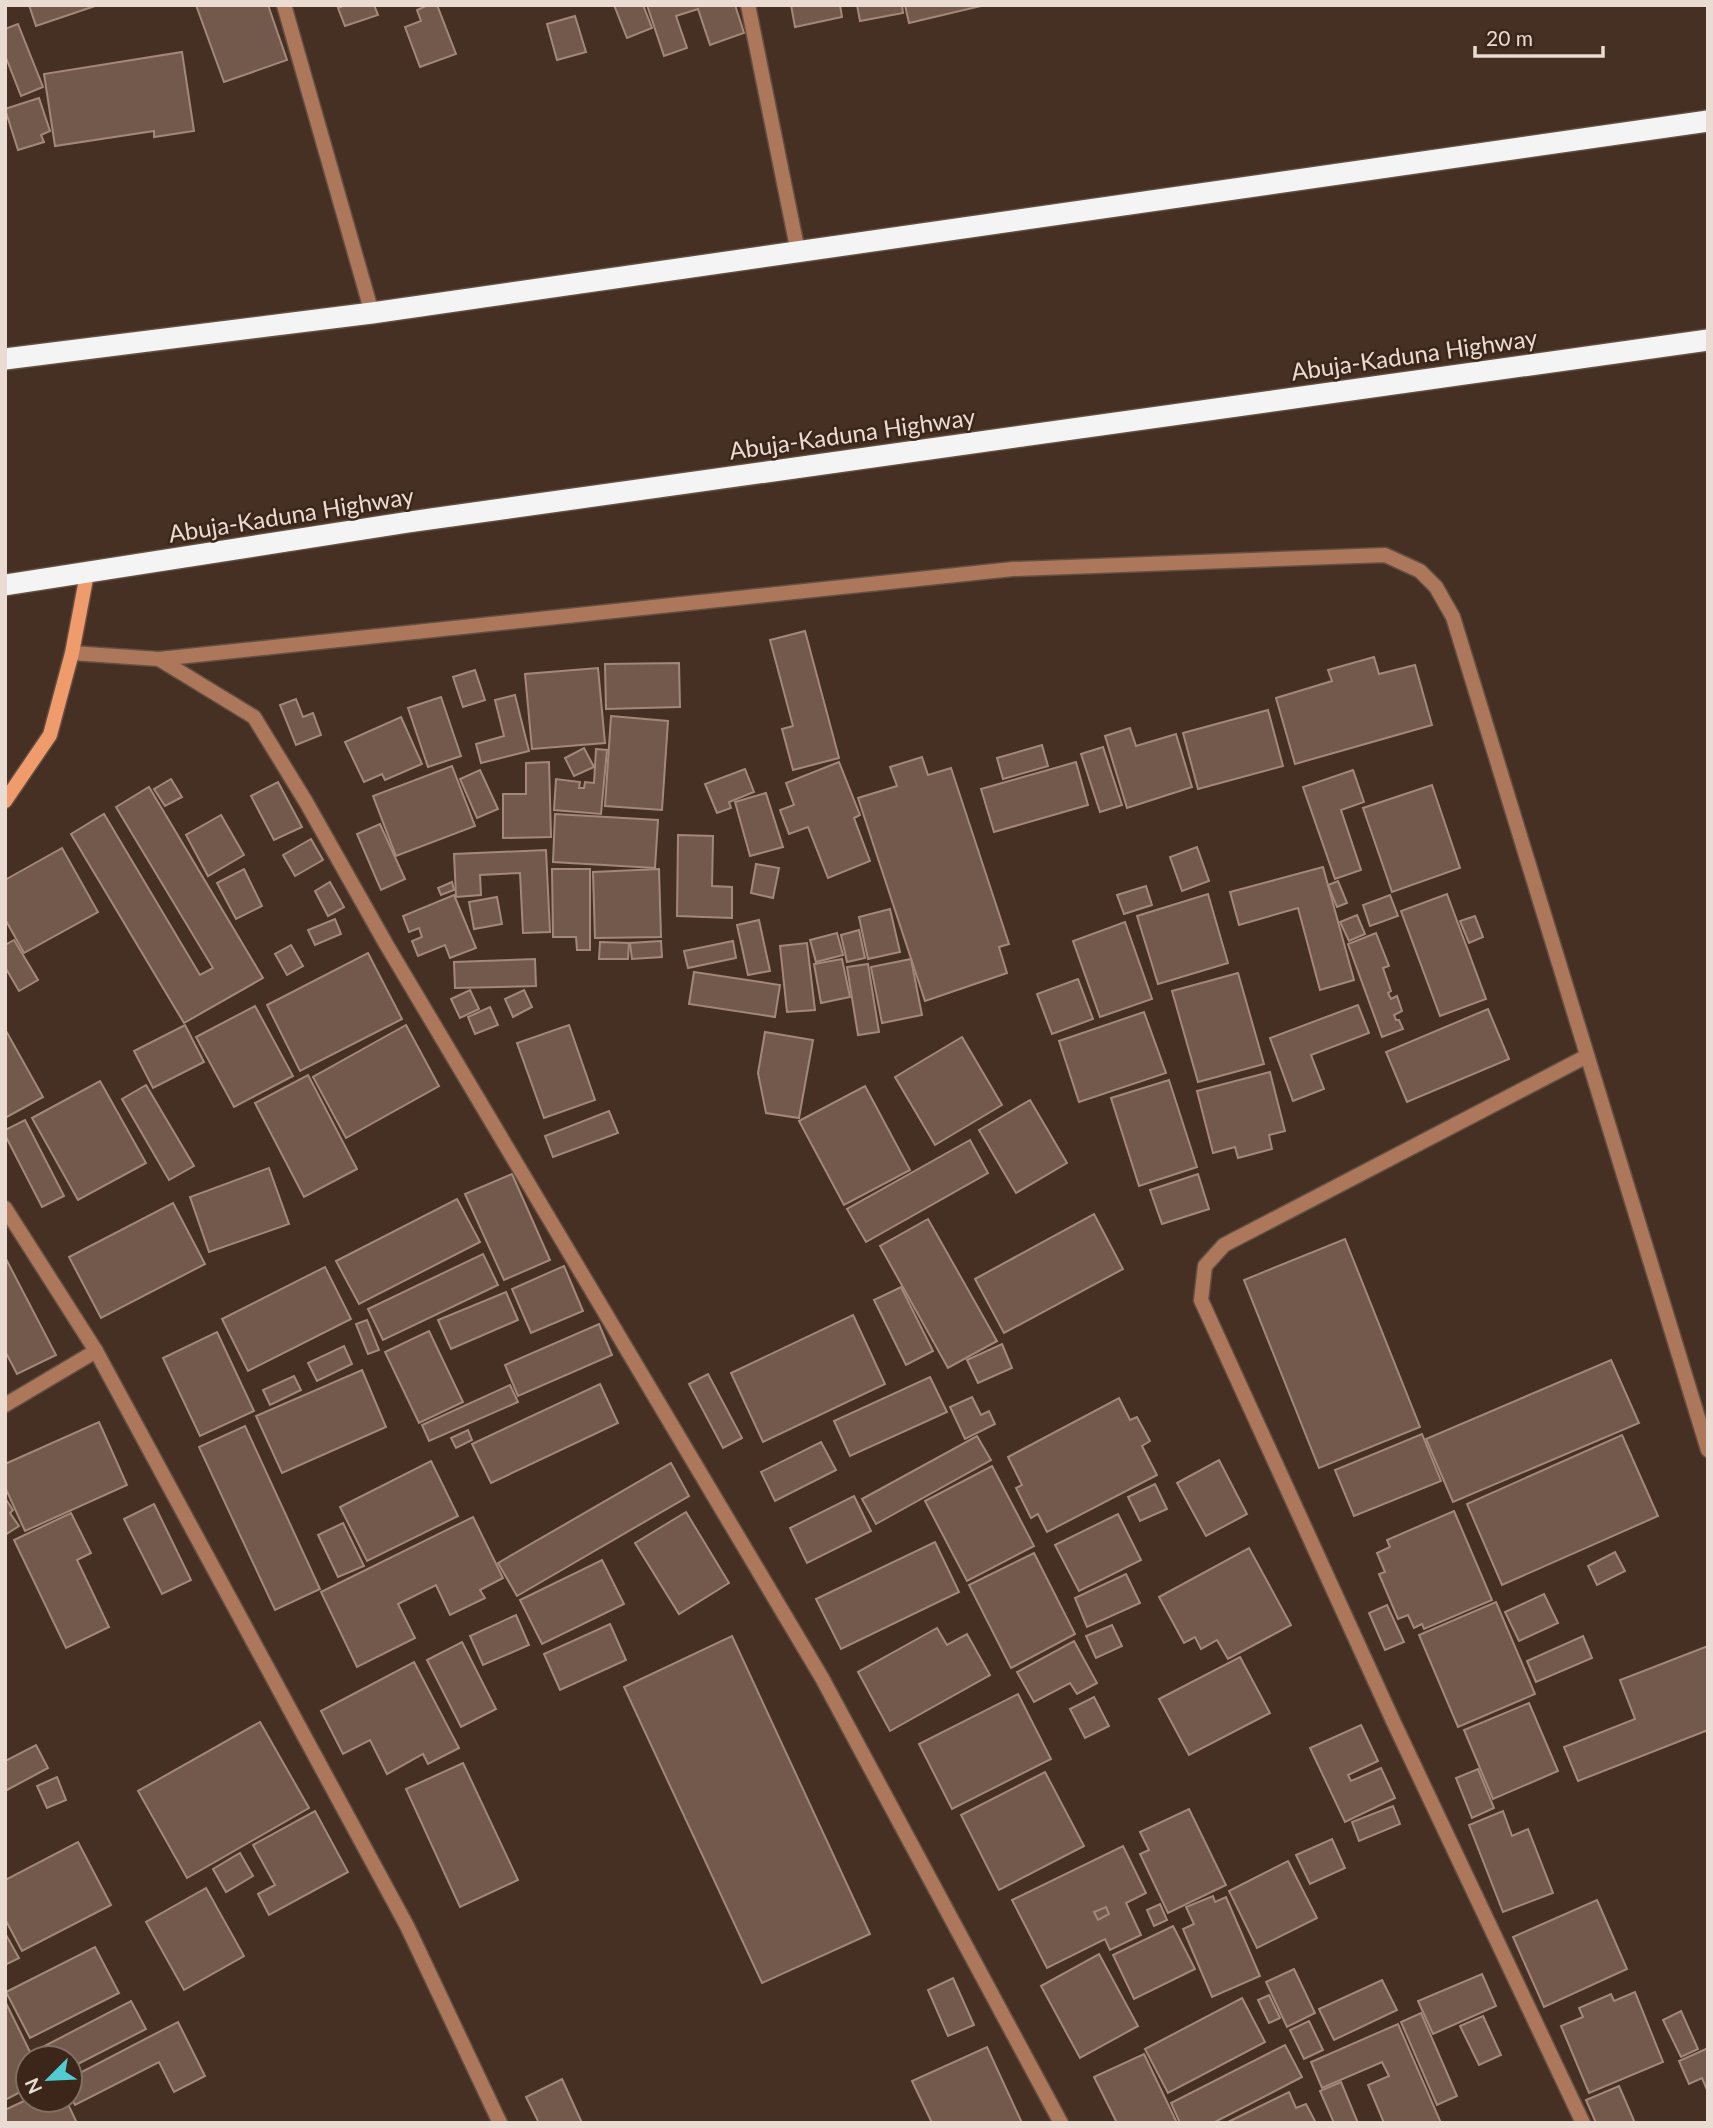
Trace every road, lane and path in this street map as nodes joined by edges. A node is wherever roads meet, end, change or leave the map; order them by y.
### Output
1 (284, 5) edge
2 (748, 5) edge
3 (1708, 121) edge
4 (798, 252) junction
5 (372, 313) junction
6 (1708, 340) edge
7 (5, 359) edge
8 (87, 574) junction
9 (5, 585) edge
10 (72, 653) junction
11 (159, 659) junction
12 (5, 801) edge
13 (1587, 1056) junction
14 (5, 1208) edge
15 (96, 1351) junction
16 (5, 1405) edge
17 (1708, 1450) edge
18 (500, 2123) edge
19 (1061, 2123) edge
20 (1583, 2123) edge

1 - 5 street
2 - 4 street
3 - 4 highway
4 - 5 highway
5 - 7 highway
6 - 8 highway, Abuja-Kaduna Highway
8 - 9 highway, Abuja-Kaduna Highway
8 - 10 street
10 - 11 street
10 - 12 street
11 - 13 street
11 - 19 street
13 - 17 street
13 - 20 street
14 - 15 street
15 - 16 street
15 - 18 street

